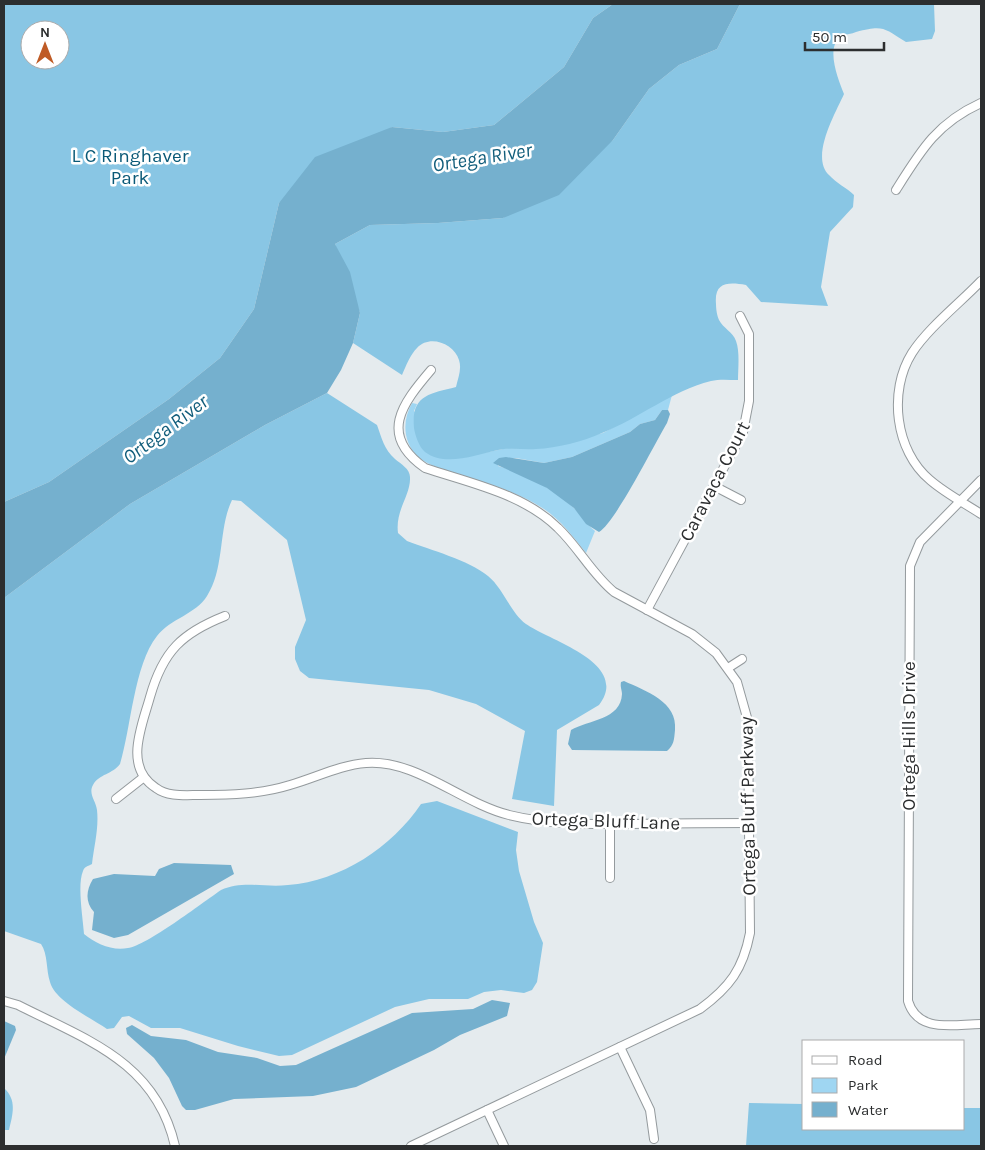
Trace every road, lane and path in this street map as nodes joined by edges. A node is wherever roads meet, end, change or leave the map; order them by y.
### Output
1 (981, 103) edge
2 (896, 190) dead end
3 (981, 281) edge
4 (740, 316) dead end
5 (431, 370) dead end
6 (981, 480) edge
7 (714, 486) junction
8 (741, 500) dead end
9 (960, 501) junction
10 (981, 514) edge
11 (647, 610) junction
12 (225, 616) dead end
13 (742, 659) dead end
14 (728, 668) junction
15 (144, 777) junction
16 (116, 799) dead end
17 (749, 823) junction
18 (610, 824) junction
19 (610, 878) dead end
20 (4, 1001) edge
21 (981, 1024) edge
22 (620, 1047) junction
23 (487, 1110) junction
24 (654, 1139) dead end
25 (175, 1146) edge
26 (411, 1146) edge
27 (504, 1146) edge

1 - 2 street
3 - 9 street
4 - 7 street, Caravaca Court
5 - 11 street, Ortega Bluff Parkway
6 - 9 street, Ortega Hills Drive
7 - 8 street
7 - 11 street, Caravaca Court
9 - 10 street
9 - 21 street, Ortega Hills Drive
11 - 14 street, Ortega Bluff Parkway
12 - 15 street
13 - 14 street
14 - 17 street, Ortega Bluff Parkway
15 - 16 street
15 - 18 street, Ortega Bluff Lane
17 - 18 street, Ortega Bluff Lane
17 - 22 street, Ortega Bluff Parkway
18 - 19 street
20 - 25 street
22 - 23 street, Ortega Bluff Parkway
22 - 24 street
23 - 26 street, Ortega Bluff Parkway
23 - 27 street

